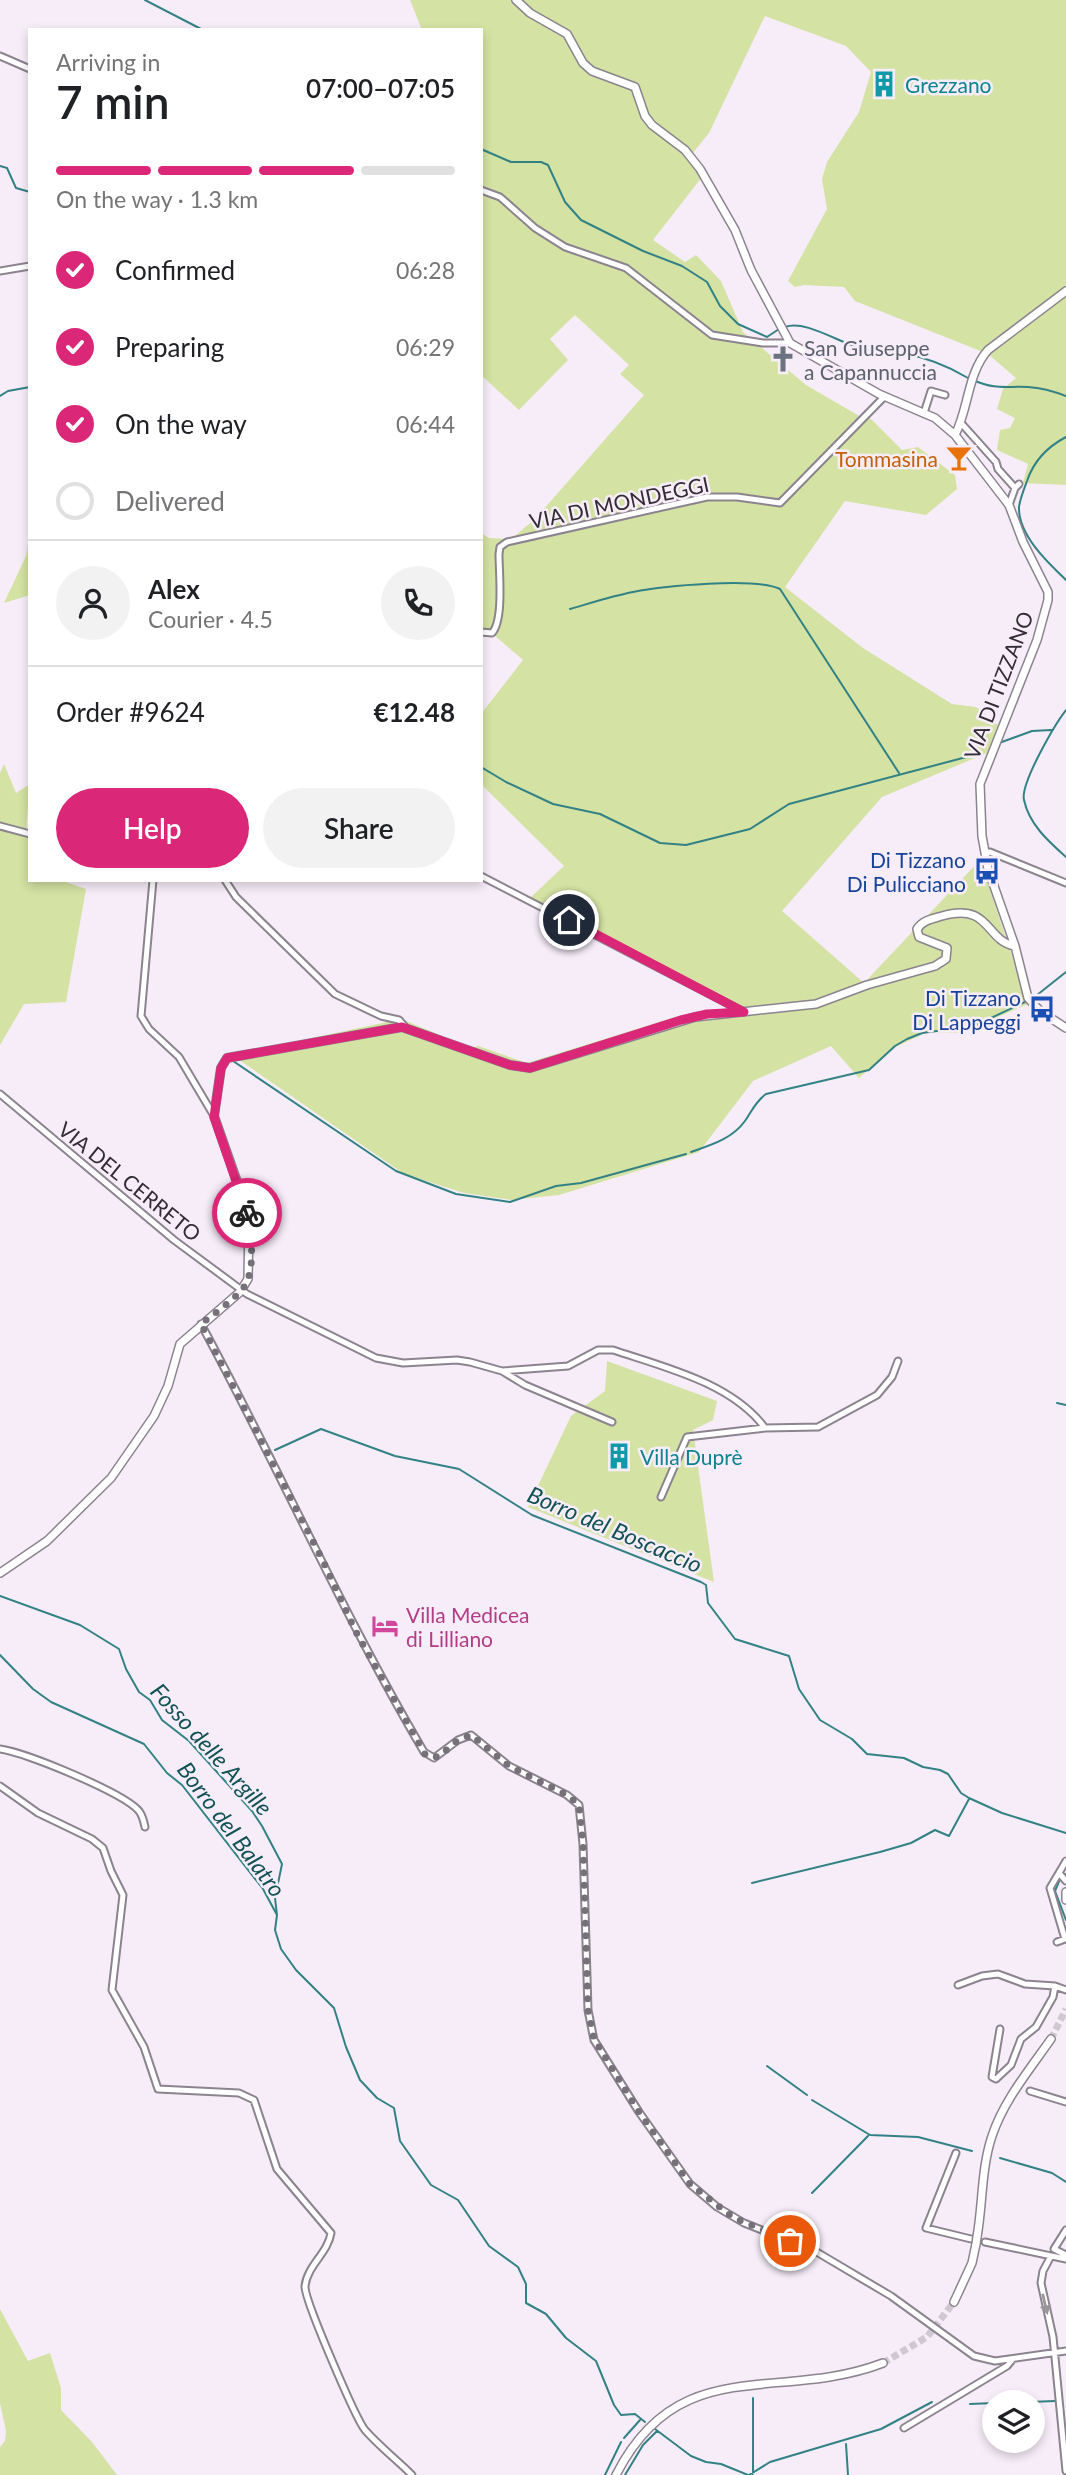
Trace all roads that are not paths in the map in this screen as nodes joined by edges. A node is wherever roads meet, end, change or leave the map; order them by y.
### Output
1 (516, 0) edge
2 (0, 56) edge
3 (28, 68) edge
4 (483, 191) edge
5 (28, 266) edge
6 (0, 271) edge
7 (1066, 291) edge
8 (790, 343) junction
9 (945, 395) dead end
10 (884, 397) junction
11 (924, 413) junction
12 (961, 423) junction
13 (955, 435) junction
14 (1009, 505) junction
15 (483, 632) edge
16 (0, 826) edge
17 (28, 833) edge
18 (985, 853) junction
19 (483, 877) edge
20 (153, 882) edge
21 (226, 882) edge
22 (1066, 883) edge
23 (1014, 946) junction
24 (744, 1012) junction
25 (405, 1028) junction
26 (1066, 1028) edge
27 (0, 1094) edge
28 (214, 1116) junction
29 (242, 1290) junction
30 (201, 1324) junction
31 (898, 1361) dead end
32 (502, 1371) junction
33 (612, 1422) dead end
34 (765, 1428) junction
35 (661, 1497) dead end
36 (0, 1573) edge
37 (0, 1749) edge
38 (0, 1786) edge
39 (145, 1827) dead end
40 (1066, 1861) edge
41 (1059, 1872) junction
42 (1065, 1880) edge
43 (1066, 1892) edge
44 (1066, 1900) edge
45 (1057, 1942) dead end
46 (958, 1985) dead end
47 (1055, 1986) junction
48 (1066, 1990) edge
49 (1000, 2029) dead end
50 (1051, 2039) tunnel mouth
51 (1030, 2091) dead end
52 (1066, 2102) edge
53 (956, 2154) dead end
54 (1066, 2230) edge
55 (975, 2240) junction
56 (985, 2242) dead end
57 (1051, 2256) junction
58 (1066, 2257) edge
59 (954, 2302) tunnel mouth
60 (1066, 2350) edge
61 (1053, 2353) junction
62 (1012, 2360) junction
63 (883, 2363) tunnel mouth
64 (904, 2428) dead end
65 (1066, 2471) edge
66 (412, 2475) edge
67 (616, 2475) edge

1 - 8 main road, VIA DI TIZZANO
2 - 3 street
4 - 8 street
5 - 6 street
7 - 12 main road
8 - 10 main road, VIA DI TIZZANO
9 - 11 street
10 - 11 main road, VIA DI TIZZANO
10 - 15 street, VIA DI MONDEGGI
11 - 13 main road, VIA DI TIZZANO
12 - 13 main road
12 - 14 street
13 - 14 main road, VIA DI TIZZANO
14 - 18 main road, VIA DI TIZZANO
16 - 17 street
18 - 22 street
18 - 23 main road, VIA DI TIZZANO
19 - 24 street
20 - 28 street
21 - 25 street
23 - 24 main road
23 - 26 main road, VIA DI TIZZANO
24 - 25 main road
25 - 28 main road
27 - 29 street, VIA DEL CERRETO
28 - 29 main road
29 - 30 main road
29 - 32 street, VIA DEL CERRETO
30 - 36 main road
30 - 62 street
31 - 34 street
32 - 33 street
32 - 34 street
34 - 35 street
37 - 39 street
38 - 66 street
40 - 41 street
41 - 42 street
41 - 45 street
43 - 44 main road
46 - 47 street
47 - 48 street
47 - 49 street
50 - 55 main road
51 - 52 street
53 - 55 street
54 - 58 street
55 - 59 main road
56 - 57 street
57 - 58 street
57 -> 61 street
60 - 61 street
61 - 62 street
61 - 65 street
62 - 64 street
63 - 67 main road

